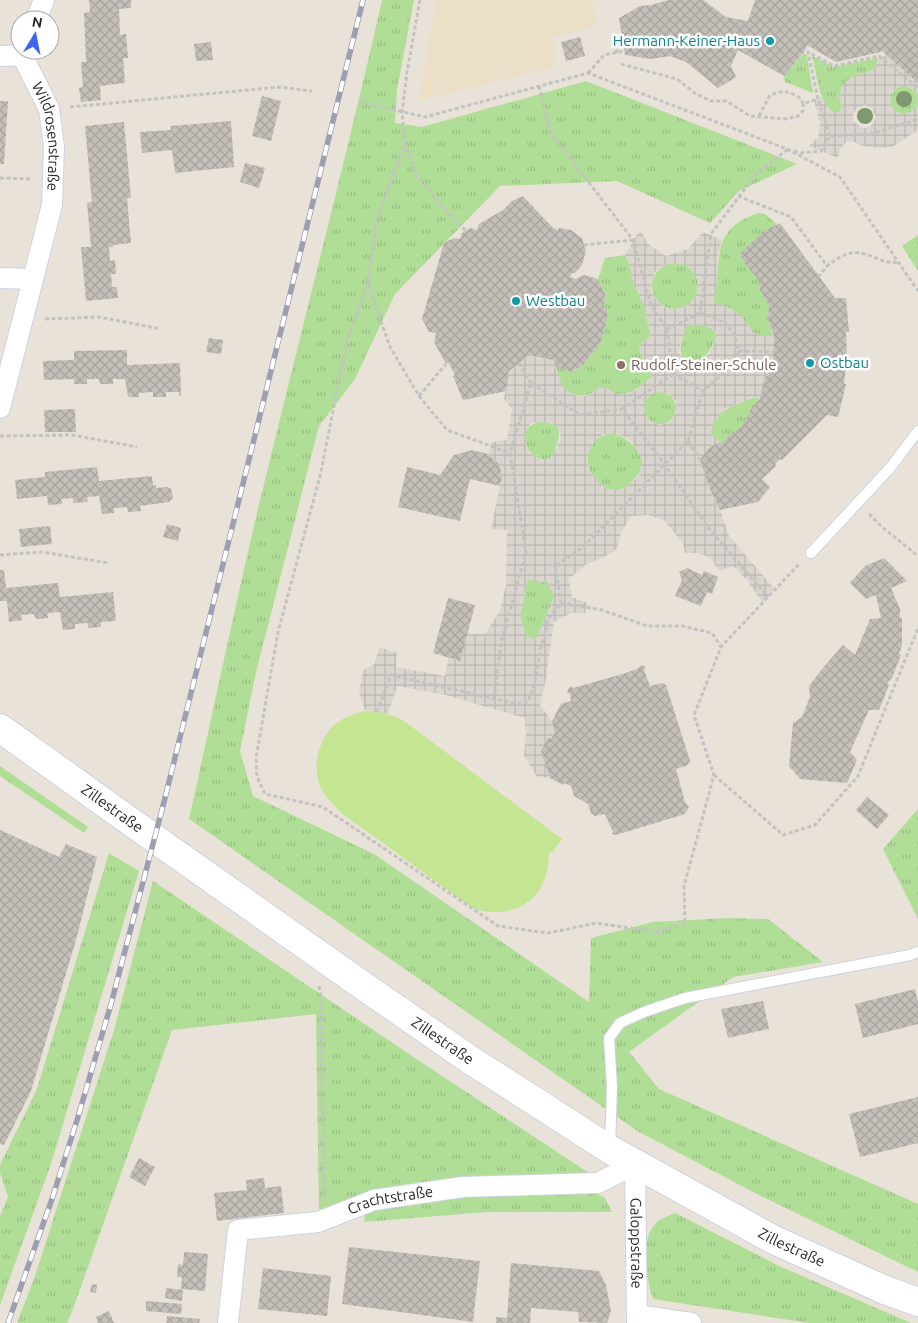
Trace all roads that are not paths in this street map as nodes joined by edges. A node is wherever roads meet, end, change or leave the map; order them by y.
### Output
1 (27, 60) edge
2 (0, 278) edge
3 (32, 279) junction
4 (0, 408) edge
5 (918, 431) edge
6 (811, 553) road end
7 (0, 728) edge
8 (918, 952) edge
9 (609, 1149) junction
10 (635, 1164) junction
11 (918, 1302) edge
12 (637, 1319) edge
13 (228, 1323) edge
14 (692, 1323) edge

1 - 3 street, Wildrosenstraße
2 - 3 street
3 - 4 street, Wildrosenstraße
5 - 6 lane
7 - 9 main road, Zillestraße
8 - 9 lane
9 - 10 main road, Zillestraße
10 - 11 main road, Zillestraße
10 - 12 street, Galoppstraße
10 - 13 street, Crachtstraße
12 - 14 street

